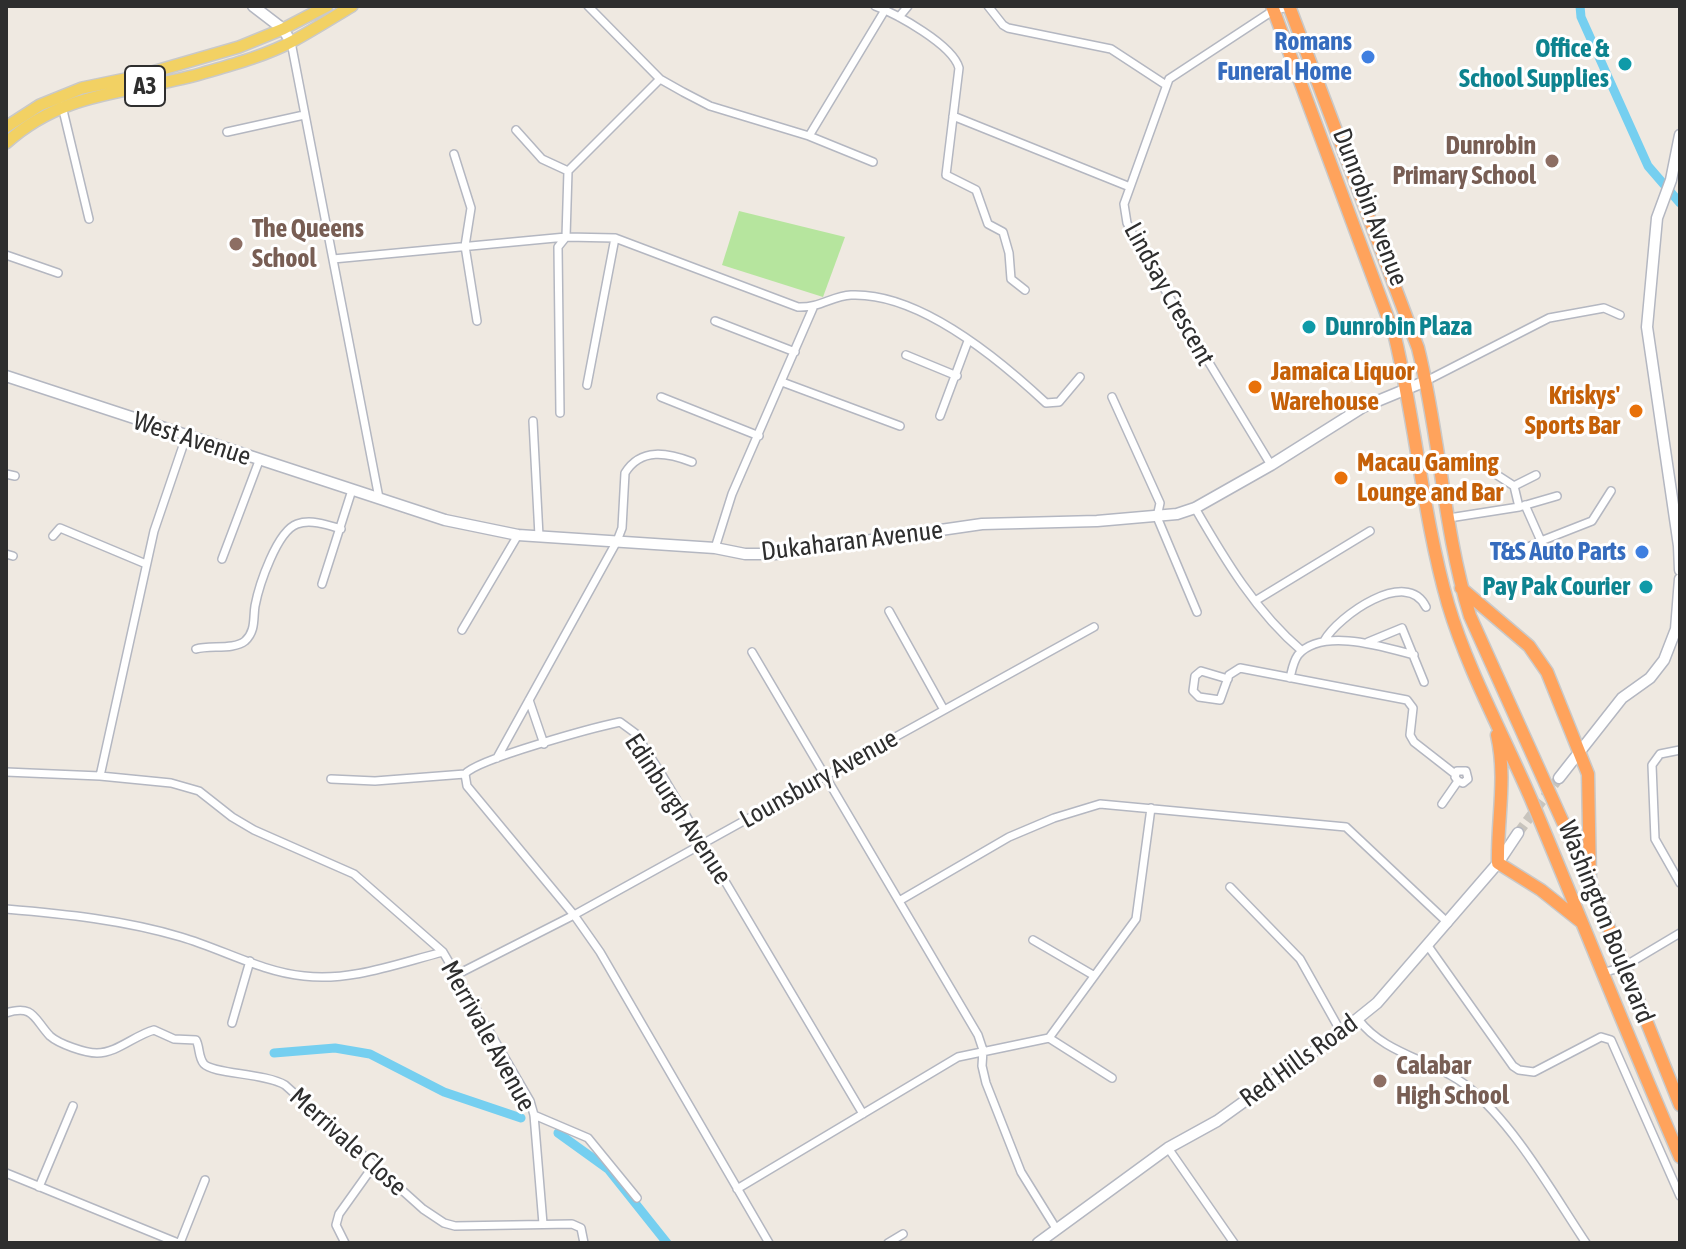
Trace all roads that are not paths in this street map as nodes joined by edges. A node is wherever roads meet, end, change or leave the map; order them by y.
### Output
1 (253, 6) edge
2 (327, 6) edge
3 (352, 6) edge
4 (588, 6) edge
5 (875, 6) edge
6 (908, 6) edge
7 (988, 6) edge
8 (1289, 6) edge
9 (1273, 8) edge
10 (885, 10) junction
11 (899, 17) junction
12 (283, 29) junction
13 (291, 42) junction
14 (660, 79) junction
15 (1166, 85) junction
16 (62, 106) junction
17 (304, 115) junction
18 (953, 116) junction
19 (6, 127) edge
20 (516, 130) dead end
21 (227, 132) dead end
22 (809, 136) junction
23 (1680, 137) edge
24 (6, 143) edge
25 (454, 154) dead end
26 (873, 162) dead end
27 (568, 171) junction
28 (1130, 187) junction
29 (89, 219) dead end
30 (566, 237) junction
31 (615, 238) junction
32 (465, 246) junction
33 (6, 255) edge
34 (333, 259) junction
35 (58, 273) dead end
36 (1025, 290) dead end
37 (813, 308) junction
38 (1620, 315) dead end
39 (477, 321) dead end
40 (715, 321) dead end
41 (968, 341) junction
42 (795, 352) junction
43 (906, 355) dead end
44 (6, 376) edge
45 (957, 376) junction
46 (1080, 377) dead end
47 (1426, 381) junction
48 (782, 382) junction
49 (587, 385) dead end
50 (1407, 388) junction
51 (661, 397) dead end
52 (1112, 397) dead end
53 (560, 413) dead end
54 (940, 416) dead end
55 (533, 421) dead end
56 (900, 426) dead end
57 (759, 436) junction
58 (186, 437) junction
59 (259, 461) junction
60 (692, 462) dead end
61 (1271, 465) junction
62 (1497, 475) dead end
63 (1536, 475) dead end
64 (1514, 486) junction
65 (352, 490) junction
66 (1611, 491) dead end
67 (1557, 496) dead end
68 (379, 498) junction
69 (1522, 506) junction
70 (1195, 508) junction
71 (1157, 517) junction
72 (1449, 518) junction
73 (341, 529) junction
74 (1370, 531) dead end
75 (518, 535) junction
76 (53, 536) dead end
77 (539, 536) junction
78 (617, 541) junction
79 (1541, 541) junction
80 (715, 548) junction
81 (1520, 551) dead end
82 (222, 559) dead end
83 (146, 564) junction
84 (1680, 570) edge
85 (1680, 579) edge
86 (322, 584) dead end
87 (1461, 588) junction
88 (1679, 600) edge
89 (1255, 601) junction
90 (1426, 607) dead end
91 (889, 611) dead end
92 (1197, 612) dead end
93 (1678, 626) edge
94 (1094, 627) dead end
95 (462, 630) dead end
96 (1324, 641) junction
97 (1366, 643) junction
98 (196, 649) dead end
99 (1302, 651) junction
100 (752, 652) dead end
101 (1414, 655) junction
102 (1290, 678) junction
103 (1228, 679) junction
104 (1424, 682) dead end
105 (529, 700) junction
106 (944, 710) junction
107 (1492, 712) junction
108 (544, 744) junction
109 (1579, 750) junction
110 (1680, 750) edge
111 (497, 758) junction
112 (6, 774) edge
113 (465, 774) junction
114 (100, 776) junction
115 (827, 776) junction
116 (1559, 778) tunnel mouth
117 (331, 779) dead end
118 (1543, 779) joint
119 (1528, 792) joint
120 (1442, 804) dead end
121 (1151, 808) junction
122 (1518, 833) tunnel mouth
123 (702, 844) junction
124 (1498, 863) junction
125 (1589, 883) junction
126 (1680, 883) edge
127 (1230, 887) dead end
128 (899, 901) junction
129 (6, 909) edge
130 (574, 915) junction
131 (1448, 923) junction
132 (1582, 923) junction
133 (1680, 933) edge
134 (1033, 940) dead end
135 (1428, 946) junction
136 (443, 952) junction
137 (250, 961) junction
138 (1623, 967) junction
139 (1602, 973) junction
140 (458, 974) junction
141 (1093, 975) junction
142 (6, 1013) edge
143 (1358, 1019) junction
144 (232, 1023) dead end
145 (1341, 1032) junction
146 (1049, 1038) junction
147 (983, 1050) junction
148 (1112, 1078) dead end
149 (1680, 1105) edge
150 (73, 1106) dead end
151 (863, 1114) junction
152 (534, 1115) junction
153 (1168, 1148) junction
154 (1680, 1157) edge
155 (374, 1165) junction
156 (6, 1173) edge
157 (205, 1180) dead end
158 (39, 1187) junction
159 (737, 1189) junction
160 (1680, 1196) edge
161 (637, 1198) dead end
162 (543, 1224) junction
163 (1057, 1230) junction
164 (903, 1234) dead end
165 (179, 1243) edge
166 (345, 1243) edge
167 (584, 1243) edge
168 (769, 1243) edge
169 (888, 1243) edge
170 (1038, 1243) edge
171 (1234, 1243) edge
172 (1586, 1243) edge

1 - 12 street
2 - 12 main road, A3
3 - 13 main road, A3
4 - 14 street
5 - 10 street
6 - 11 street
7 - 15 street
8 - 9 street
8 - 47 highway, Dunrobin Avenue
9 - 15 street
9 - 50 highway, Dunrobin Avenue
10 - 11 street
10 - 22 street
11 - 18 street
12 - 13 street
12 - 19 main road, A3
13 - 16 main road, A3
13 - 17 street
14 - 22 street
14 - 27 street
15 - 28 street, Lindsay Crescent
16 - 24 main road, A3
16 - 29 street
17 - 21 street
17 - 34 street
18 - 28 street
18 - 36 street
20 - 27 street
22 - 26 street
23 - 84 street
25 - 32 street
27 - 30 street
28 - 61 street, Lindsay Crescent
30 - 31 street
30 - 32 street
30 - 53 street
31 - 37 street
31 - 49 street
32 - 34 street
32 - 39 street
33 - 35 street
34 - 68 street
37 - 41 street
37 - 42 street
38 - 47 street
40 - 42 street
41 - 45 street
41 - 46 street
42 - 48 street
43 - 45 street
44 - 58 street, West Avenue
45 - 54 street
47 - 50 street
47 - 72 highway, Dunrobin Avenue
48 - 56 street
48 - 57 street
50 - 61 street
50 - 107 highway, Dunrobin Avenue
51 - 57 street
52 - 71 street
55 - 77 street
57 - 80 street
58 - 59 street, West Avenue
58 - 83 street
59 - 65 street, West Avenue
59 - 82 street
60 - 78 street
61 - 70 street, Dukaharan Avenue
62 - 64 street
63 - 64 street
64 - 69 street
65 - 68 street, West Avenue
65 - 73 street
66 - 79 street
67 - 69 street
68 - 75 street, Dukaharan Avenue
69 - 72 street
69 - 79 street
70 - 71 street, Dukaharan Avenue
70 - 89 street
71 - 80 street, Dukaharan Avenue
71 - 92 street
72 - 87 highway, Dunrobin Avenue
73 - 86 street
73 - 98 street
74 - 89 street
75 - 77 street, Dukaharan Avenue
75 - 95 street
76 - 83 street
77 - 78 street, Dukaharan Avenue
78 - 80 street, Dukaharan Avenue
78 - 105 street
79 - 81 street
83 - 114 street
85 - 88 street
87 - 109 highway
87 - 118 highway, Dunrobin Avenue
88 - 93 street
89 - 99 street
90 - 96 street
91 - 106 street
93 - 109 street
94 - 106 street, Lounsbury Avenue
96 - 97 street
96 - 99 street
97 - 101 street
97 - 101 street
99 - 102 street
100 - 115 street
101 - 104 street
102 - 103 street
102 - 120 street
103 - 103 street
105 - 108 street
105 - 111 street
106 - 115 street, Lounsbury Avenue
107 - 119 highway, Dunrobin Avenue
107 - 124 highway
108 - 111 street, Edinburgh Avenue
108 - 123 street, Edinburgh Avenue
109 - 116 street
109 - 125 highway
110 - 126 street
111 - 113 street, Edinburgh Avenue
112 - 114 street, Merrivale Avenue
113 - 117 street, Edinburgh Avenue
113 - 130 street
114 - 136 street, Merrivale Avenue
115 - 123 street, Lounsbury Avenue
115 - 128 street
118 - 125 highway, Washington Boulevard
119 - 132 highway, Washington Boulevard
121 - 128 street
121 - 131 street
121 - 141 street
122 - 124 street, Red Hills Road
123 - 130 street, Lounsbury Avenue
123 - 151 street, Edinburgh Avenue
124 - 131 street, Red Hills Road
124 - 132 highway
125 - 138 highway, Washington Boulevard
127 - 145 street
128 - 147 street
129 - 137 street
130 - 140 street, Lounsbury Avenue
130 - 159 street
131 - 135 street, Red Hills Road
132 - 139 highway, Washington Boulevard
133 - 138 street
134 - 141 street
135 - 143 street, Red Hills Road
135 - 160 street
136 - 137 street
136 - 140 street, Merrivale Avenue
137 - 144 street
138 - 139 street
138 - 149 highway, Washington Boulevard
139 - 154 highway, Washington Boulevard
140 - 152 street, Merrivale Avenue
141 - 146 street
142 - 155 street, Merrivale Close
143 - 145 street, Red Hills Road
143 - 172 street
145 - 153 street, Red Hills Road
146 - 147 street
146 - 148 street
147 - 151 street
147 - 163 street
150 - 158 street
151 - 159 street
152 - 161 street
152 - 162 street, Merrivale Avenue
153 - 163 street, Red Hills Road
153 - 171 street
155 - 162 street, Merrivale Close
155 - 166 street
156 - 158 street
157 - 165 street
158 - 165 street
159 - 168 street
162 - 167 street, Merrivale Close
163 - 170 street, Red Hills Road
164 - 169 street

